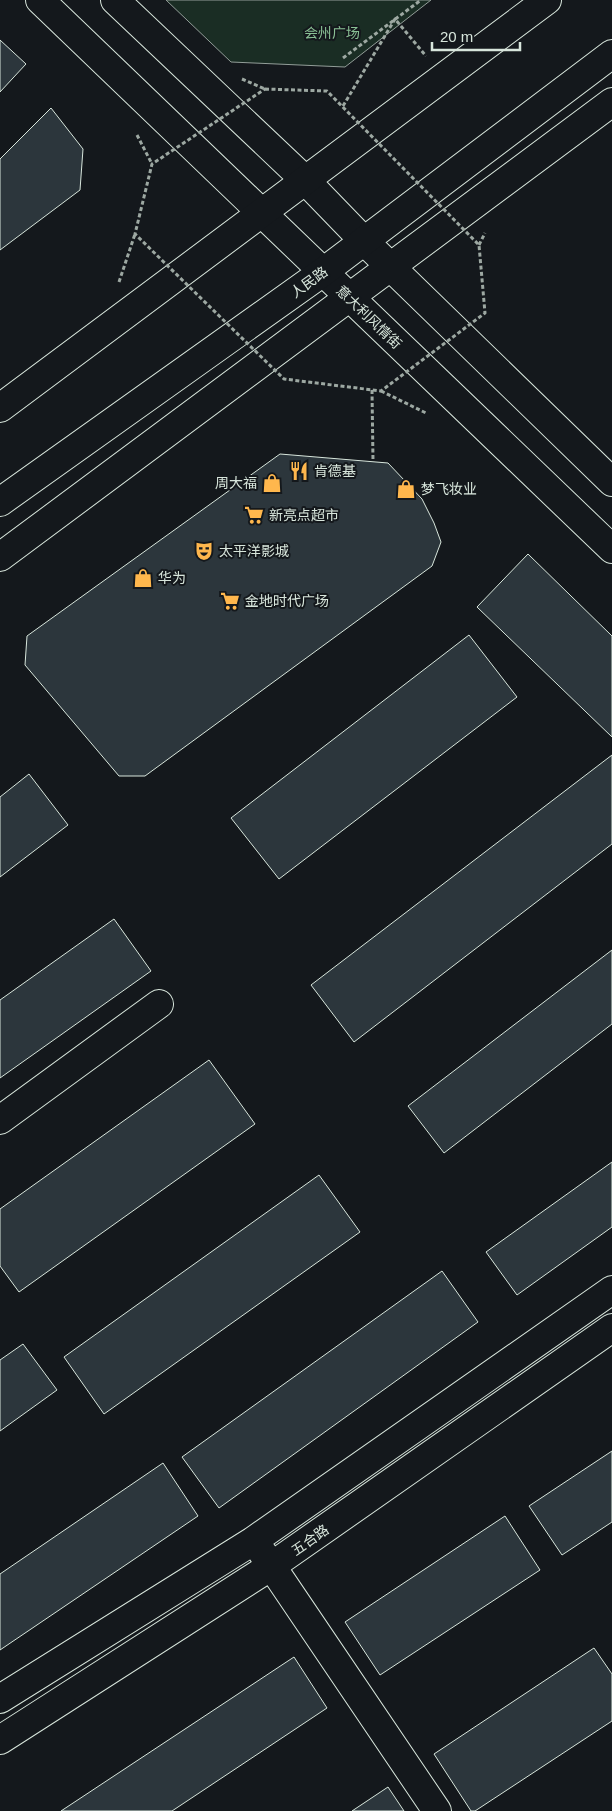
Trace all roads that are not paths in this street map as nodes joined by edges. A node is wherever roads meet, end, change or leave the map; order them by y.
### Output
1 (40, 0) edge
2 (115, 0) edge
3 (547, 0) edge
4 (612, 54) edge
5 (612, 102) edge
6 (305, 180) junction
7 (260, 213) junction
8 (364, 242) junction
9 (390, 267) junction
10 (323, 272) junction
11 (349, 298) junction
12 (0, 408) edge
13 (612, 482) edge
14 (0, 502) edge
15 (612, 549) edge
16 (0, 557) edge
17 (159, 1004) dead end
18 (0, 1120) edge
19 (612, 1290) edge
20 (612, 1328) edge
21 (253, 1541) junction
22 (273, 1566) junction
23 (0, 1698) edge
24 (0, 1740) edge
25 (437, 1811) edge

1 - 7 street, 意大利风情街
2 - 6 street
3 - 6 street
4 - 8 street, 人民路
5 - 9 street
6 - 7 street
6 - 8 street
7 - 10 street, 意大利风情街
7 - 12 street
8 - 9 street
8 - 10 street, 人民路
9 - 11 street
9 - 13 street
10 - 11 street, 意大利风情街
10 - 14 street, 人民路
11 - 15 street, 意大利风情街
11 - 16 street
17 - 18 street
19 - 21 street
20 - 22 street, 五合路
21 - 22 street
21 - 23 street
22 - 24 street, 五合路
22 - 25 street

